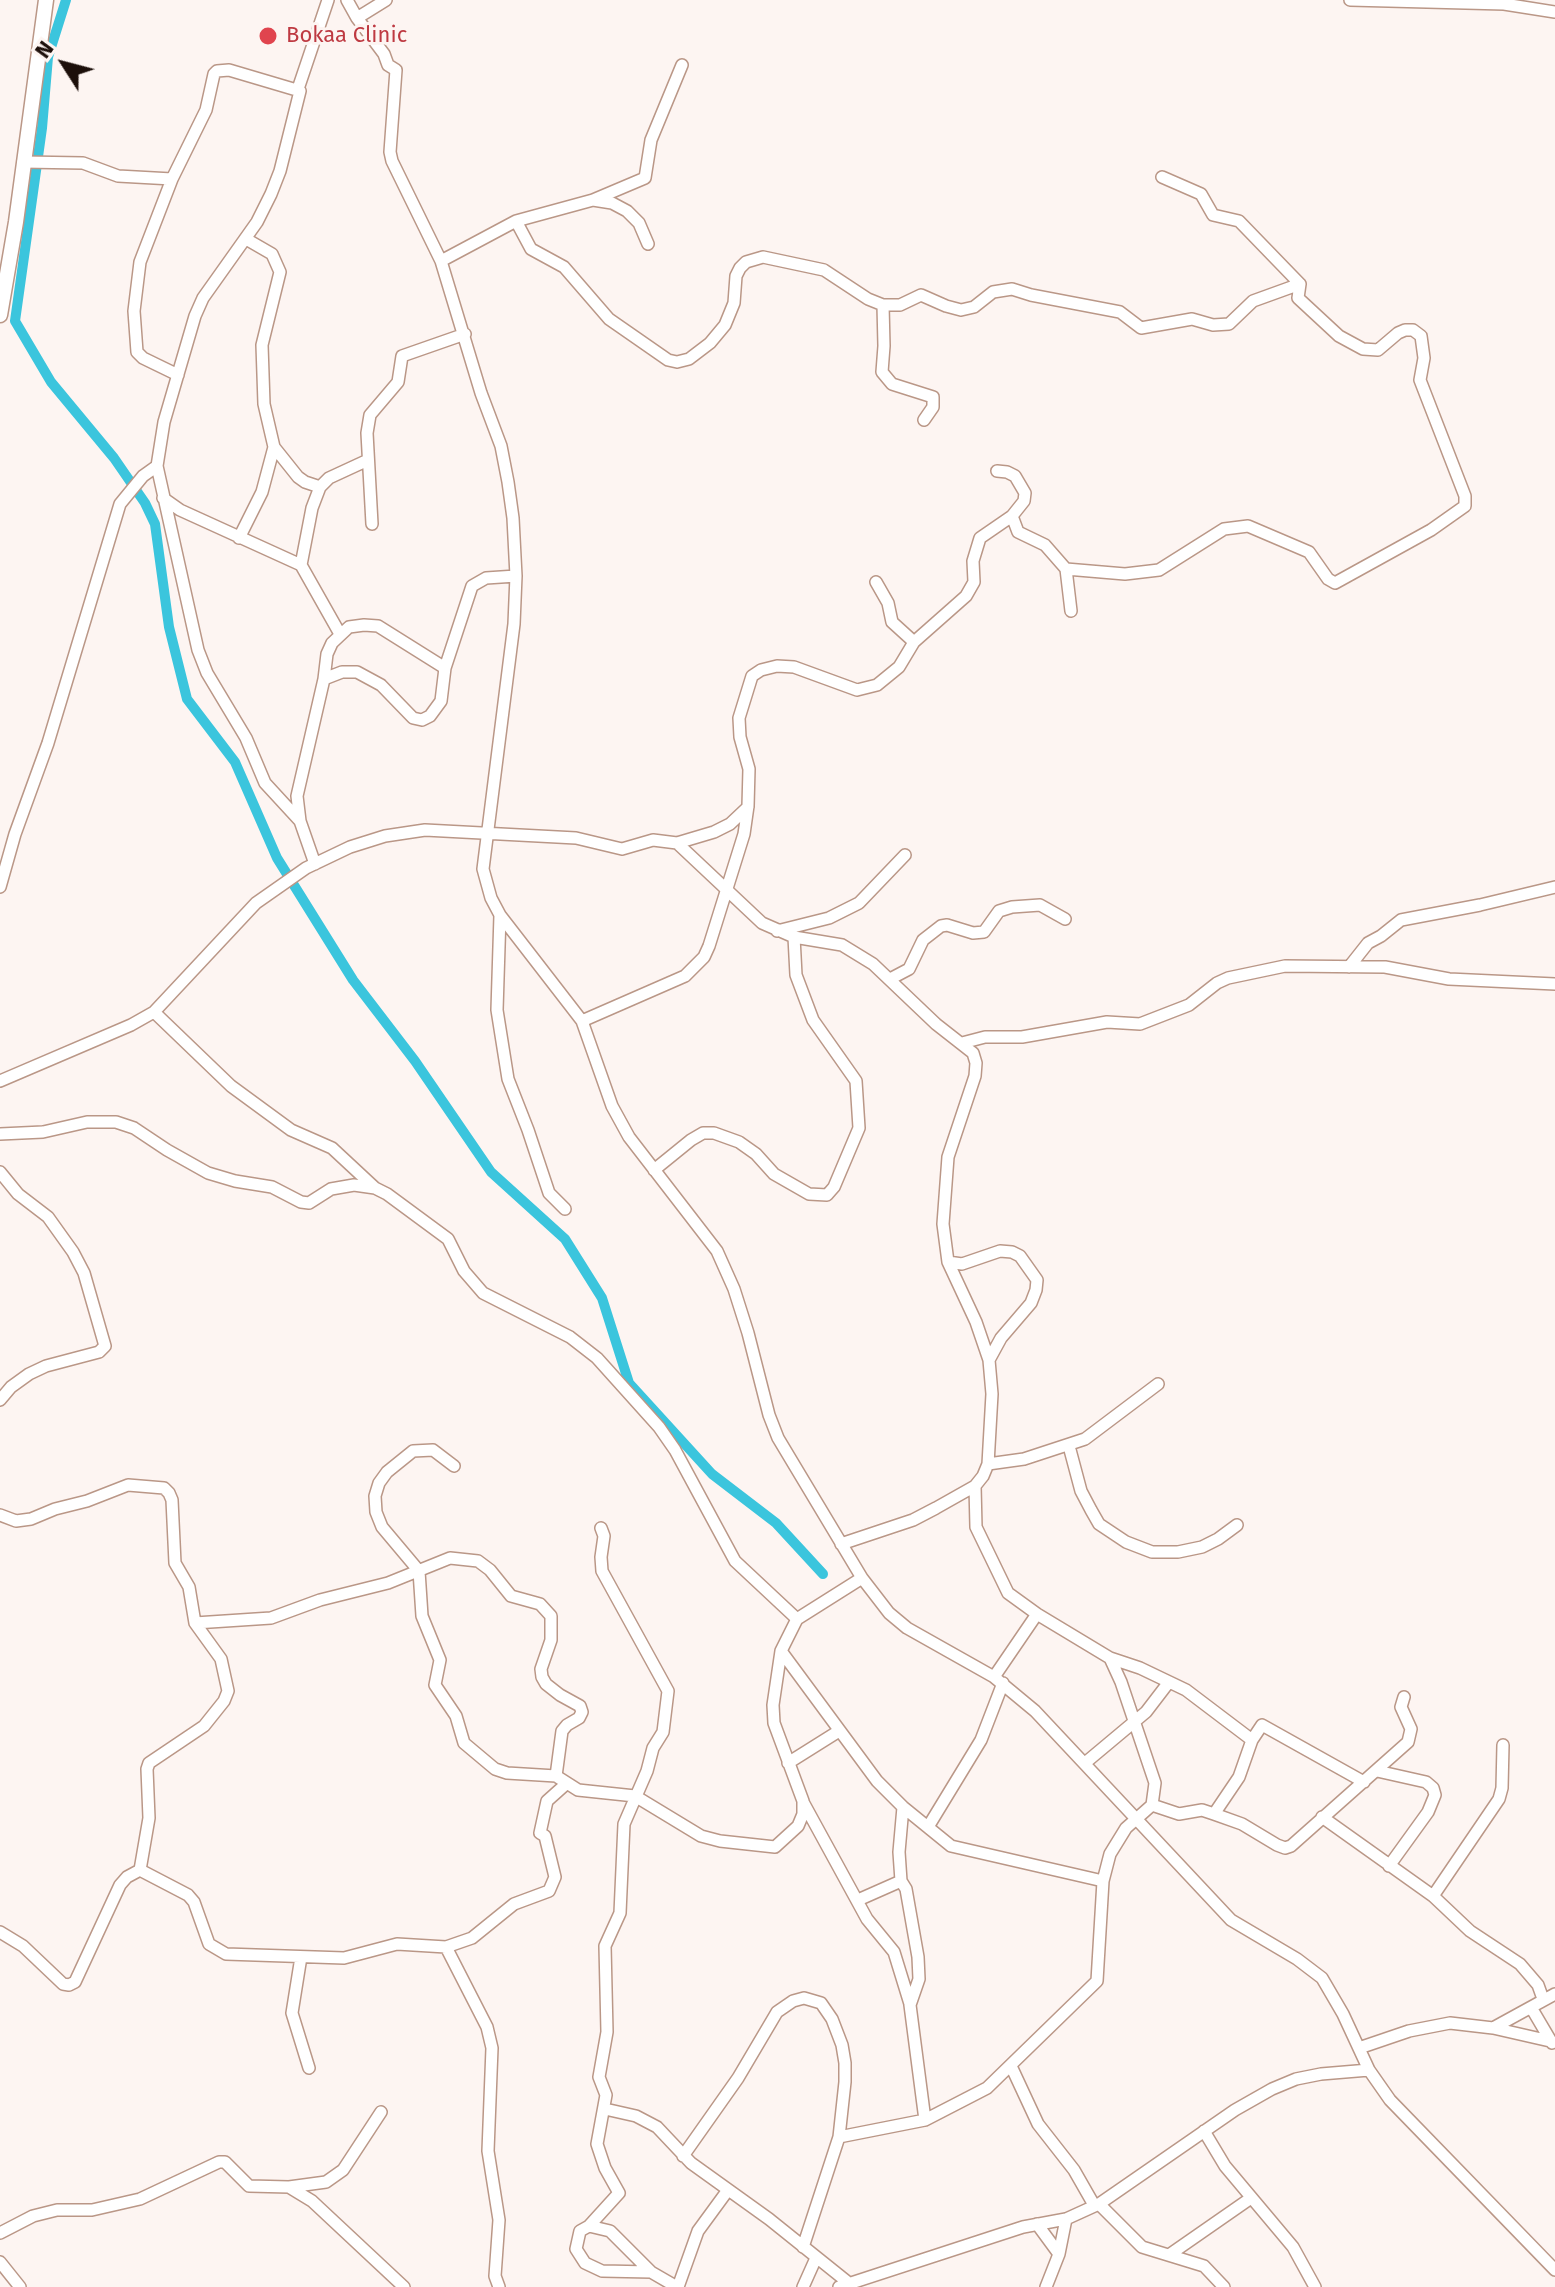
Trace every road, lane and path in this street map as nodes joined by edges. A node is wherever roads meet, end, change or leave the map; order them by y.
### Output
1 (46, 0) edge
2 (328, 0) edge
3 (347, 0) edge
4 (386, 0) edge
5 (1350, 0) edge
6 (1555, 12) edge
7 (357, 18) junction
8 (682, 65) dead end
9 (300, 91) junction
10 (23, 162) junction
11 (1162, 177) dead end
12 (172, 179) junction
13 (593, 200) junction
14 (516, 221) junction
15 (246, 239) junction
16 (648, 244) dead end
17 (441, 261) junction
18 (1300, 284) junction
19 (883, 305) junction
20 (0, 315) edge
21 (465, 334) junction
22 (178, 375) junction
23 (924, 420) dead end
24 (274, 447) junction
25 (368, 460) junction
26 (157, 466) junction
27 (997, 471) dead end
28 (320, 487) junction
29 (163, 498) junction
30 (1012, 516) junction
31 (372, 524) dead end
32 (239, 538) junction
33 (301, 565) junction
34 (1066, 569) junction
35 (516, 576) junction
36 (876, 582) dead end
37 (1071, 611) dead end
38 (340, 634) junction
39 (914, 642) junction
40 (445, 668) junction
41 (324, 679) junction
42 (748, 806) junction
43 (300, 821) junction
44 (486, 832) junction
45 (677, 843) junction
46 (905, 855) dead end
47 (311, 866) junction
48 (0, 887) edge
49 (1555, 887) edge
50 (725, 889) junction
51 (500, 915) junction
52 (1065, 919) dead end
53 (777, 931) junction
54 (794, 937) junction
55 (1349, 967) junction
56 (890, 979) junction
57 (1555, 984) edge
58 (154, 1012) junction
59 (582, 1021) junction
60 (962, 1043) junction
61 (0, 1081) edge
62 (0, 1134) edge
63 (654, 1170) junction
64 (0, 1172) edge
65 (375, 1188) junction
66 (565, 1209) dead end
67 (948, 1262) junction
68 (989, 1360) junction
69 (1158, 1384) dead end
70 (0, 1400) edge
71 (1069, 1446) junction
72 (988, 1464) junction
73 (454, 1466) dead end
74 (975, 1486) junction
75 (0, 1515) edge
76 (1237, 1525) dead end
77 (601, 1528) dead end
78 (841, 1544) junction
79 (419, 1571) junction
80 (862, 1578) junction
81 (1037, 1614) junction
82 (797, 1619) junction
83 (195, 1623) junction
84 (781, 1651) junction
85 (1110, 1658) junction
86 (998, 1680) junction
87 (1169, 1682) junction
88 (1404, 1697) dead end
89 (1134, 1723) junction
90 (839, 1731) junction
91 (1252, 1740) junction
92 (1503, 1745) dead end
93 (788, 1763) junction
94 (1085, 1763) junction
95 (1377, 1771) junction
96 (556, 1776) junction
97 (1364, 1782) junction
98 (566, 1784) junction
99 (635, 1796) junction
100 (803, 1801) junction
101 (1152, 1805) junction
102 (903, 1807) junction
103 (1214, 1814) junction
104 (1322, 1817) junction
105 (1136, 1819) junction
106 (928, 1827) junction
107 (1389, 1866) junction
108 (140, 1870) junction
109 (901, 1881) junction
110 (1103, 1881) junction
111 (1433, 1896) junction
112 (858, 1900) junction
113 (0, 1932) edge
114 (446, 1947) junction
115 (301, 1957) junction
116 (1555, 1994) edge
117 (1543, 1999) junction
118 (910, 2005) junction
119 (1532, 2009) junction
120 (1493, 2028) junction
121 (1553, 2043) edge
122 (1359, 2048) junction
123 (1011, 2066) junction
124 (309, 2068) dead end
125 (1369, 2070) junction
126 (605, 2109) junction
127 (381, 2112) dead end
128 (925, 2120) junction
129 (1204, 2131) junction
130 (839, 2137) junction
131 (683, 2156) junction
132 (289, 2187) junction
133 (728, 2190) junction
134 (1251, 2198) junction
135 (1099, 2204) junction
136 (1066, 2219) junction
137 (1037, 2224) junction
138 (589, 2226) junction
139 (0, 2233) edge
140 (803, 2247) junction
141 (1059, 2254) junction
142 (1169, 2255) junction
143 (816, 2258) junction
144 (0, 2262) edge
145 (1555, 2270) edge
146 (651, 2272) junction
147 (844, 2286) edge
148 (20, 2287) edge
149 (404, 2287) edge
150 (499, 2287) edge
151 (677, 2287) edge
152 (803, 2287) edge
153 (1046, 2287) edge
154 (1224, 2287) edge
155 (1315, 2287) edge

1 - 10 main road
2 - 9 street
3 - 7 street
4 - 7 street
5 - 6 street
7 - 17 street
8 - 13 street
9 - 12 street
9 - 15 street
10 - 12 street
10 - 20 main road
11 - 18 street
12 - 22 street
13 - 14 street
13 - 16 street
14 - 17 street
14 - 19 street
15 - 22 street
15 - 24 street
17 - 21 street
18 - 19 street
18 - 34 street
19 - 23 street
21 - 25 street
21 - 35 street
22 - 26 street
24 - 28 street
24 - 32 street
25 - 28 street
25 - 31 street
26 - 29 street
26 - 48 street
27 - 30 street
28 - 33 street
29 - 32 street
29 - 43 street
30 - 34 street
30 - 39 street
32 - 33 street
33 - 38 street
34 - 37 street
35 - 40 street
35 - 44 street
36 - 39 street
38 - 40 street
38 - 41 street
39 - 42 street
40 - 41 street
41 - 43 street
42 - 45 street
42 - 50 street
43 - 47 street
44 - 45 street
44 - 47 street
44 - 51 street
45 - 50 street
46 - 53 street
47 - 58 street
49 - 55 street
50 - 53 street
50 - 59 street
51 - 59 street
51 - 66 street
52 - 56 street
53 - 54 street
54 - 56 street
54 - 63 street
55 - 57 street
55 - 60 street
56 - 60 street
58 - 61 street
58 - 65 street
59 - 63 street
60 - 67 street
62 - 65 street
63 - 78 street
64 - 70 street
65 - 82 street
67 - 68 street
67 - 68 street
68 - 72 street
69 - 71 street
71 - 72 street
71 - 76 street
72 - 74 street
73 - 79 street
74 - 78 street
74 - 81 street
75 - 83 street
77 - 99 street
78 - 80 street
79 - 83 street
79 - 96 street
79 - 96 street
80 - 82 street
80 - 86 street
81 - 85 street
81 - 86 street
82 - 84 street
83 - 108 street
84 - 90 street
84 - 93 street
85 - 87 street
85 - 89 street
86 - 94 street
86 - 106 street
87 - 89 street
87 - 91 street
88 - 95 street
89 - 94 street
89 - 101 street
90 - 93 street
90 - 102 street
91 - 97 street
91 - 103 street
92 - 111 street
93 - 100 street
94 - 105 street
95 - 97 street
95 - 107 street
96 - 98 street
97 - 104 street
98 - 99 street
98 - 114 street
99 - 100 street
99 - 126 street
100 - 112 street
101 - 103 street
101 - 105 street
102 - 106 street
102 - 109 street
103 - 104 street
104 - 107 street
105 - 110 street
105 - 122 street
106 - 110 street
107 - 111 street
108 - 113 street
108 - 115 street
109 - 112 street
109 - 118 street
110 - 123 street
111 - 117 street
112 - 118 street
114 - 115 street
114 - 150 street
115 - 124 street
116 - 117 street
117 - 119 street
118 - 128 street
119 - 120 street
119 - 121 street
120 - 121 street
120 - 122 street
122 - 125 street
123 - 128 street
123 - 135 street
125 - 129 street
125 - 145 street
126 - 131 street
126 - 138 street
127 - 132 street
128 - 130 street
129 - 134 street
129 - 135 street
130 - 131 street
130 - 140 street
131 - 133 street
132 - 139 street
132 - 149 street
133 - 140 street
133 - 151 street
134 - 142 street
134 - 155 street
135 - 136 street
135 - 142 street
136 - 137 street
136 - 141 street
137 - 141 street
137 - 147 street
138 - 146 street
138 - 146 street
140 - 143 street
141 - 153 street
142 - 154 street
143 - 147 street
143 - 152 street
144 - 148 street
146 - 151 street

